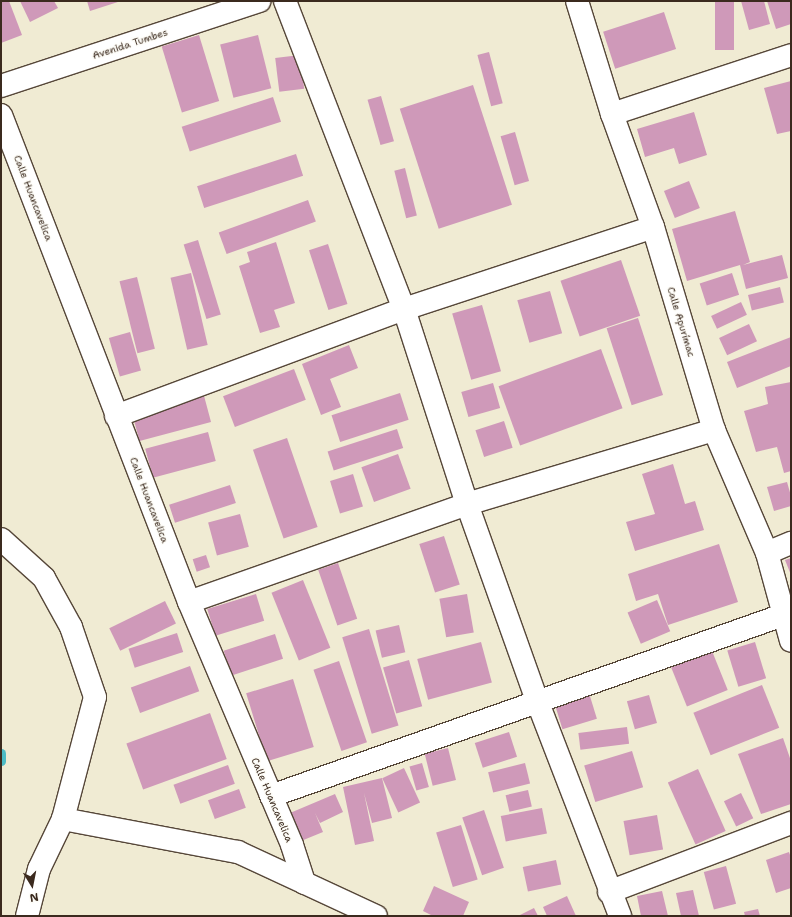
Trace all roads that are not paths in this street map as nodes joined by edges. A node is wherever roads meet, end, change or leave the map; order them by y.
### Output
1 (259, 1) edge
2 (285, 1) edge
3 (577, 1) edge
4 (791, 55) edge
5 (1, 86) edge
6 (612, 114) junction
7 (1, 115) edge
8 (653, 227) junction
9 (404, 309) junction
10 (116, 416) junction
11 (714, 430) junction
12 (467, 504) junction
13 (1, 539) edge
14 (791, 543) edge
15 (767, 553) junction
16 (189, 602) junction
17 (783, 615) junction
18 (791, 641) edge
19 (538, 703) junction
20 (271, 796) junction
21 (63, 818) junction
22 (791, 823) edge
23 (304, 883) junction
24 (609, 892) junction
25 (27, 916) edge
26 (376, 916) edge
27 (620, 916) edge

1 - 5 street, Avenida Tumbes
2 - 9 street
3 - 6 street, Calle Apurímac
4 - 6 street
6 - 8 street, Calle Apurímac
7 - 10 street, Calle Huancavelica
8 - 9 street
8 - 11 street, Calle Apurímac
9 - 10 street
9 - 12 street
10 - 16 street, Calle Huancavelica
11 - 12 street
11 - 15 street, Calle Apurímac
12 - 16 street
12 - 19 street
13 - 21 street
14 - 15 street
15 - 17 street, Calle Apurímac
16 - 20 street, Calle Huancavelica
17 - 18 street, Calle Apurímac
17 - 19 street
19 - 20 street
19 - 24 street
20 - 23 street, Calle Huancavelica
21 - 23 street
21 - 25 street
22 - 24 street
23 - 26 street
24 - 27 street

